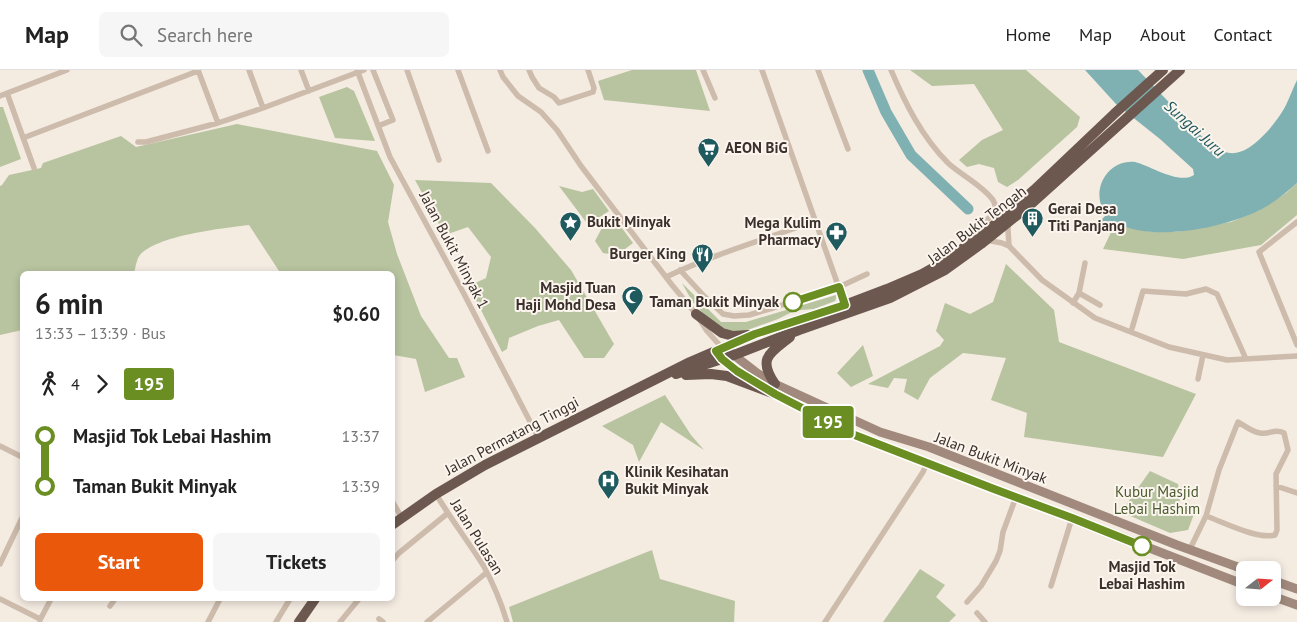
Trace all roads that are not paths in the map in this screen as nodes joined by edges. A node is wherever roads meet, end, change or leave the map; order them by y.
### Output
1 (67, 70) edge
2 (249, 70) edge
3 (300, 70) edge
4 (373, 70) edge
5 (406, 70) edge
6 (458, 70) edge
7 (500, 70) edge
8 (529, 70) edge
9 (588, 70) edge
10 (703, 70) edge
11 (762, 70) edge
12 (818, 70) edge
13 (891, 70) edge
14 (1180, 70) edge
15 (198, 71) edge
16 (359, 71) edge
17 (1162, 71) edge
18 (308, 91) junction
19 (7, 93) junction
20 (0, 96) edge
21 (715, 98) dead end
22 (263, 108) junction
23 (218, 123) junction
24 (378, 126) junction
25 (23, 138) junction
26 (138, 142) dead end
27 (848, 150) dead end
28 (488, 151) dead end
29 (439, 160) dead end
30 (34, 168) dead end
31 (816, 221) junction
32 (1008, 222) junction
33 (1297, 222) edge
34 (986, 240) junction
35 (972, 242) junction
36 (1010, 246) junction
37 (1085, 262) dead end
38 (680, 270) junction
39 (867, 274) dead end
40 (666, 277) junction
41 (839, 287) junction
42 (1079, 293) junction
43 (1073, 303) junction
44 (845, 305) junction
45 (1100, 305) dead end
46 (696, 314) junction
47 (799, 330) junction
48 (1131, 332) junction
49 (755, 334) junction
50 (1297, 345) edge
51 (720, 353) junction
52 (734, 355) junction
53 (1204, 355) junction
54 (1297, 356) edge
55 (1246, 359) junction
56 (1198, 379) dead end
57 (651, 381) junction
58 (775, 389) junction
59 (538, 437) junction
60 (0, 446) edge
61 (20, 456) edge
62 (927, 463) junction
63 (1276, 486) junction
64 (1297, 493) edge
65 (436, 494) junction
66 (1016, 497) junction
67 (1060, 499) junction
68 (1076, 505) junction
69 (395, 506) edge
70 (1057, 512) junction
71 (448, 513) junction
72 (1206, 516) junction
73 (402, 518) junction
74 (1072, 518) junction
75 (20, 522) edge
76 (395, 523) edge
77 (1190, 549) junction
78 (395, 558) edge
79 (0, 564) edge
80 (1236, 566) edge
81 (486, 572) junction
82 (1236, 582) edge
83 (1281, 583) edge
84 (1051, 586) dead end
85 (1297, 589) edge
86 (0, 599) edge
87 (1281, 599) edge
88 (49, 601) edge
89 (114, 601) edge
90 (219, 601) edge
91 (289, 601) edge
92 (314, 601) edge
93 (357, 601) edge
94 (967, 602) dead end
95 (1297, 605) edge
96 (110, 606) dead end
97 (977, 613) dead end
98 (40, 620) edge
99 (208, 622) edge
100 (276, 622) edge
101 (299, 622) edge
102 (340, 622) edge
103 (428, 622) edge
104 (507, 622) edge
105 (825, 622) edge
106 (985, 622) edge

1 - 19 street
2 - 22 street
3 - 18 street
4 - 24 street
5 - 29 street
6 - 28 street
7 - 40 street
8 - 9 street
10 - 21 street
11 - 31 street
12 - 27 street
13 - 35 street
14 - 32 highway, Jalan Bukit Tengah
15 - 23 street
15 - 25 street
16 - 18 street
16 - 24 street, Jalan Bukit Minyak 1
17 - 35 highway, Jalan Bukit Tengah
18 - 22 street
19 - 20 street
19 - 25 street
22 - 23 street
23 - 26 street
24 - 59 street, Jalan Bukit Minyak 1
25 - 30 street
31 - 38 street
31 - 41 street
32 - 34 highway, Jalan Bukit Tengah
32 - 36 street
33 - 50 street
34 - 36 street
34 - 47 highway, Jalan Bukit Tengah
35 - 44 highway, Jalan Bukit Tengah
36 - 43 street
37 - 42 street
38 - 40 street
38 - 41 street
39 - 41 street
40 - 46 street
41 - 44 street
42 - 43 street
42 - 45 street
43 - 48 street
44 - 49 highway, Jalan Bukit Tengah
46 - 49 highway
46 - 51 street
47 - 52 highway, Jalan Bukit Tengah
47 - 58 highway
48 - 53 street
48 - 55 street
49 - 51 highway, Jalan Bukit Tengah
51 - 52 highway, Jalan Bukit Tengah
51 - 57 highway, Jalan Bukit Tengah
51 - 58 main road, Jalan Bukit Minyak
52 - 58 main road, Jalan Bukit Minyak
53 - 55 street
53 - 56 street
54 - 55 street
57 - 58 highway
57 - 59 highway, Jalan Permatang Tinggi
58 - 62 main road, Jalan Bukit Minyak
58 - 67 main road, Jalan Bukit Minyak
59 - 65 highway, Jalan Permatang Tinggi
60 - 61 street
62 - 66 main road, Jalan Bukit Minyak
62 - 105 street
63 - 64 street
63 - 72 street
63 - 72 street
65 - 71 street, Jalan Pulasan
65 - 73 highway, Jalan Permatang Tinggi
66 - 70 main road, Jalan Bukit Minyak
66 - 94 street
67 - 68 main road, Jalan Bukit Minyak
67 - 70 main road
68 - 74 main road
68 - 77 main road, Jalan Bukit Minyak
69 - 73 street
70 - 74 main road, Jalan Bukit Minyak
71 - 78 street
71 - 81 street, Jalan Pulasan
72 - 77 street
73 - 76 highway, Jalan Permatang Tinggi
74 - 82 main road, Jalan Bukit Minyak
74 - 84 street
75 - 79 street
77 - 80 main road, Jalan Bukit Minyak
81 - 103 street
81 - 104 street, Jalan Pulasan
83 - 85 main road
86 - 98 street
87 - 95 main road
88 - 98 street
89 - 96 street
90 - 99 street
91 - 100 street
92 - 101 highway
93 - 102 street
97 - 106 street

